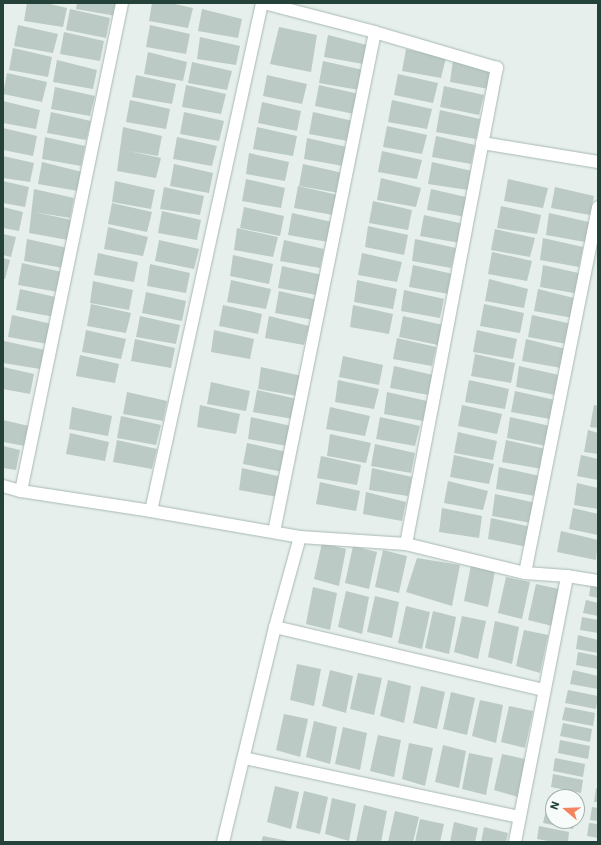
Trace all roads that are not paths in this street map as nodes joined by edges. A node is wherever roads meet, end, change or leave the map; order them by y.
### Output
1 (122, 3) edge
2 (263, 3) edge
3 (375, 32) junction
4 (482, 143) junction
5 (598, 162) edge
6 (598, 207) edge
7 (3, 486) edge
8 (21, 491) junction
9 (151, 511) junction
10 (274, 532) junction
11 (300, 537) junction
12 (406, 544) junction
13 (525, 573) junction
14 (567, 576) junction
15 (598, 582) edge
16 (275, 626) junction
17 (544, 690) junction
18 (244, 758) junction
19 (520, 817) junction
20 (224, 842) edge
21 (514, 842) edge

1 - 8 street
2 - 3 street
2 - 9 street
3 - 4 street
3 - 10 street
4 - 5 street
4 - 12 street
6 - 13 street
7 - 8 street
8 - 9 street
9 - 10 street
10 - 11 street
11 - 12 street
11 - 16 street
12 - 13 street
13 - 14 street
14 - 15 street
14 - 17 street
16 - 17 street
16 - 18 street
17 - 19 street
18 - 19 street
18 - 20 street
19 - 21 street

